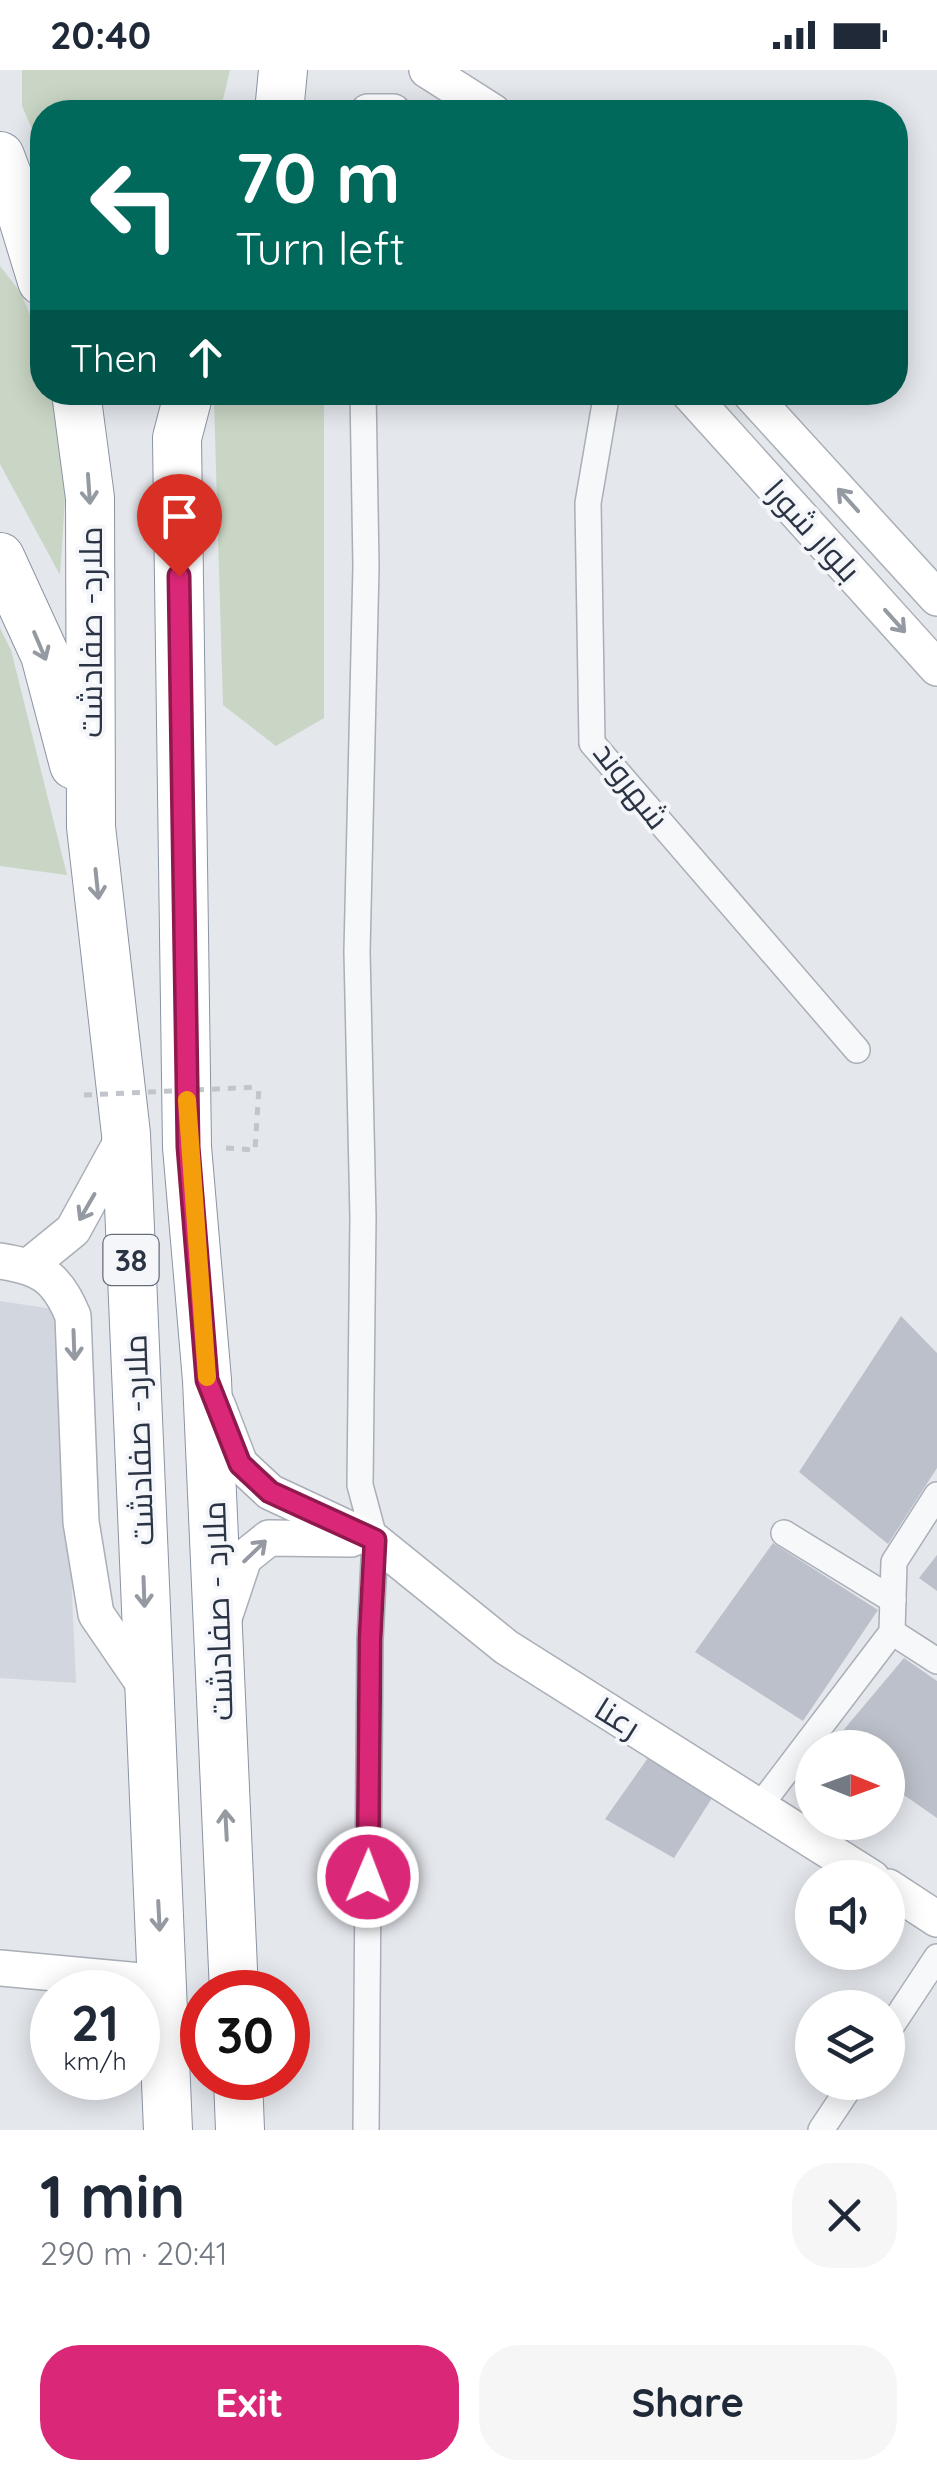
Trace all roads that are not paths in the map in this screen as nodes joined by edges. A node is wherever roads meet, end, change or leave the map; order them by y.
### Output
1 (283, 70) edge
2 (427, 70) edge
3 (280, 100) edge
4 (474, 100) edge
5 (0, 156) edge
6 (30, 220) edge
7 (78, 405) edge
8 (186, 405) edge
9 (363, 405) edge
10 (605, 405) edge
11 (700, 405) edge
12 (761, 405) edge
13 (0, 557) edge
14 (937, 598) edge
15 (937, 668) edge
16 (91, 827) junction
17 (858, 1050) dead end
18 (126, 1134) junction
19 (15, 1263) edge
20 (207, 1380) junction
21 (937, 1494) edge
22 (784, 1533) dead end
23 (375, 1540) junction
24 (893, 1600) junction
25 (892, 1632) junction
26 (217, 1638) junction
27 (937, 1660) edge
28 (148, 1690) junction
29 (759, 1806) junction
30 (844, 1860) edge
31 (905, 1899) edge
32 (937, 1919) edge
33 (937, 1956) edge
34 (0, 1968) edge
35 (233, 1970) edge
36 (162, 1983) junction
37 (905, 2004) edge
38 (239, 2100) edge
39 (841, 2100) edge
40 (168, 2130) edge
41 (240, 2130) edge
42 (366, 2130) edge
43 (821, 2130) edge

1 - 3 highway
2 - 4 street
5 - 6 highway
7 -> 16 highway, ملارد- صفادشت / 38
8 - 20 highway, ملارد - صفادشت / 38
9 - 23 street
10 - 17 street, شهروند
11 -> 15 street, بلوار شورا
14 -> 12 street, بلوار شورا
13 -> 16 highway
16 -> 18 highway, ملارد- صفادشت / 38
18 -> 19 street
18 -> 28 highway, ملارد- صفادشت / 38
19 -> 28 street
20 - 23 street, رعنا
20 - 26 highway, ملارد - صفادشت / 38
21 - 24 street
22 - 24 street
26 -> 23 street
23 - 29 street, رعنا
23 - 42 street
24 - 25 street
25 - 27 street
25 - 29 street
35 -> 26 highway, ملارد - صفادشت / 38
28 -> 36 highway, ملارد- صفادشت / 38
29 - 30 street, رعنا
31 - 32 street
33 - 37 street
34 - 36 street
36 - 40 highway, ملارد- صفادشت / 38
38 - 41 highway
39 - 43 street

